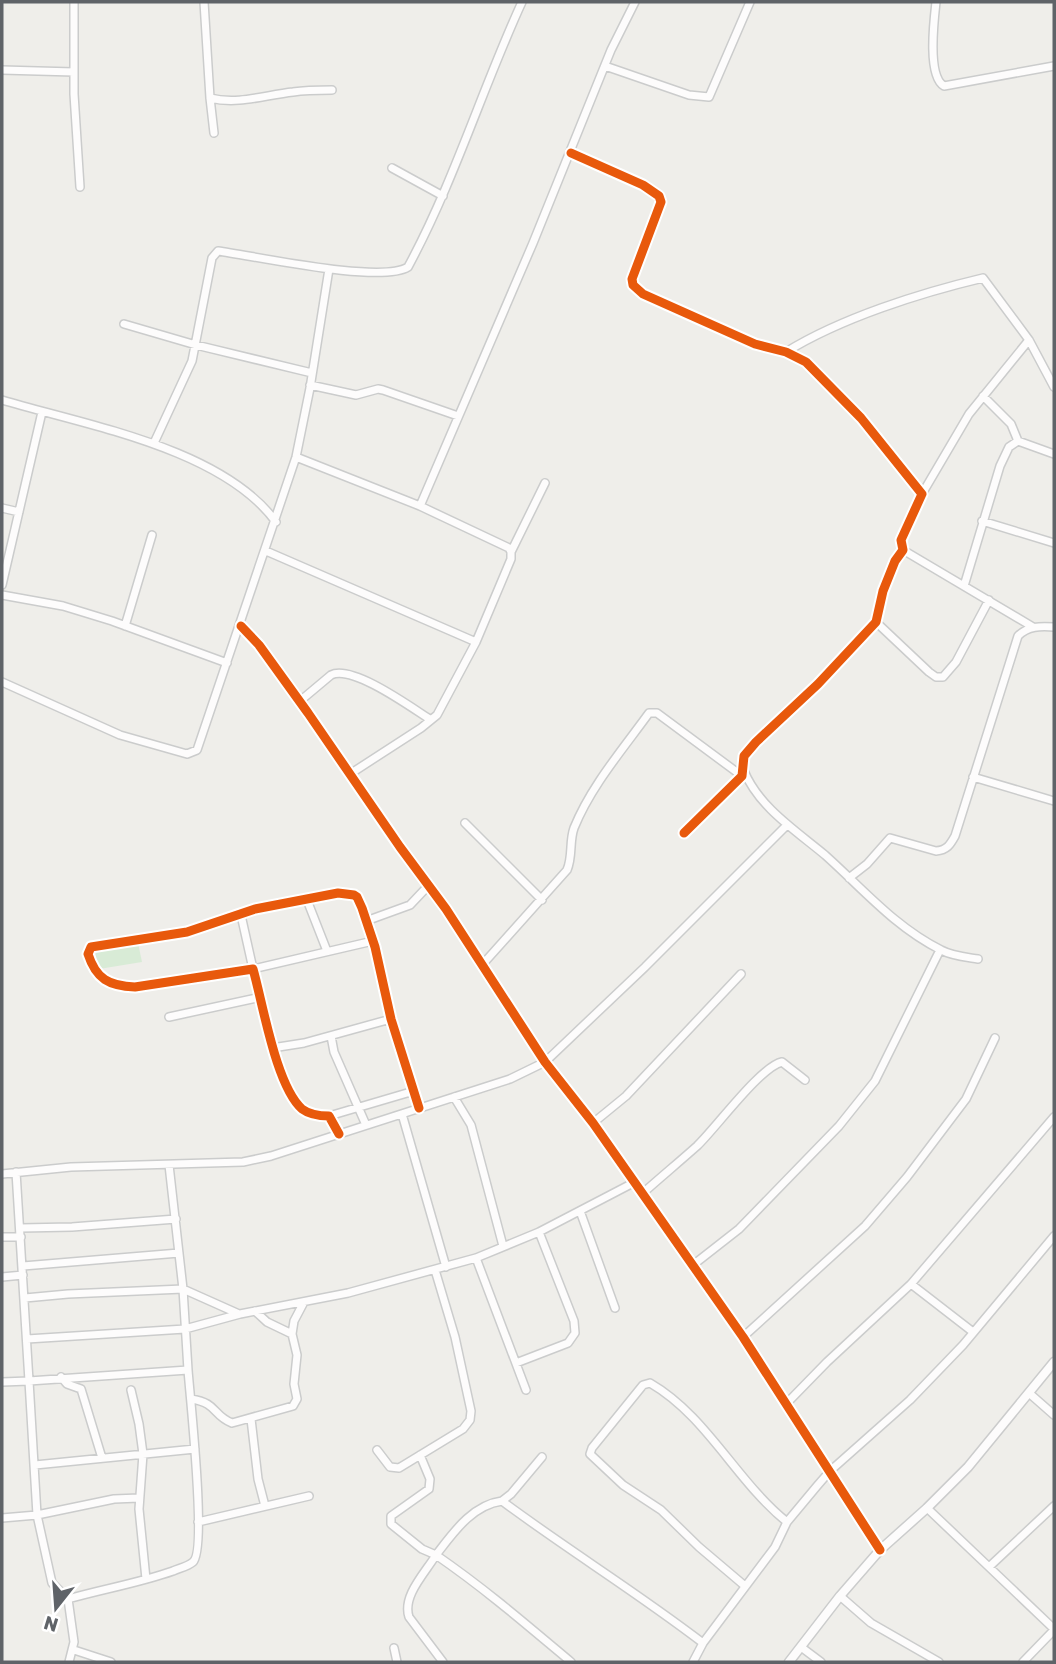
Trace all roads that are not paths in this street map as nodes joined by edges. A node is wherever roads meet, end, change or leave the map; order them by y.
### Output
1 (74, 2) edge
2 (204, 2) edge
3 (522, 2) edge
4 (635, 2) edge
5 (750, 2) edge
6 (936, 2) edge
7 (604, 66) junction
8 (1054, 66) edge
9 (2, 70) edge
10 (74, 72) junction
11 (332, 90) dead end
12 (210, 98) junction
13 (214, 133) dead end
14 (571, 153) junction
15 (392, 168) dead end
16 (80, 187) dead end
17 (443, 196) junction
18 (329, 269) junction
19 (124, 324) dead end
20 (1029, 340) junction
21 (196, 345) junction
22 (786, 352) junction
23 (312, 373) junction
24 (310, 385) junction
25 (1054, 387) edge
26 (983, 397) junction
27 (2, 400) edge
28 (43, 412) junction
29 (458, 416) junction
30 (1018, 440) junction
31 (154, 443) junction
32 (1054, 454) edge
33 (296, 457) junction
34 (545, 482) dead end
35 (922, 494) junction
36 (264, 506) junction
37 (420, 506) junction
38 (2, 508) edge
39 (280, 508) junction
40 (19, 512) junction
41 (982, 521) junction
42 (276, 522) junction
43 (152, 535) dead end
44 (1054, 543) edge
45 (903, 550) junction
46 (266, 551) junction
47 (511, 552) junction
48 (2, 585) edge
49 (964, 586) junction
50 (2, 595) edge
51 (989, 600) junction
52 (876, 622) junction
53 (125, 626) junction
54 (240, 626) junction
55 (1033, 627) junction
56 (1054, 627) edge
57 (476, 642) junction
58 (227, 663) junction
59 (2, 682) edge
60 (300, 701) junction
61 (431, 720) junction
62 (743, 773) junction
63 (350, 774) junction
64 (973, 777) junction
65 (1053, 798) edge
66 (465, 823) dead end
67 (788, 825) junction
68 (684, 833) dead end
69 (799, 833) junction
70 (777, 836) junction
71 (849, 878) junction
72 (428, 886) junction
73 (307, 900) junction
74 (542, 900) junction
75 (241, 915) junction
76 (366, 921) junction
77 (373, 941) junction
78 (940, 950) junction
79 (327, 951) junction
80 (978, 959) dead end
81 (482, 965) junction
82 (253, 969) junction
83 (741, 974) dead end
84 (261, 998) junction
85 (169, 1017) dead end
86 (391, 1019) junction
87 (331, 1036) junction
88 (995, 1038) dead end
89 (272, 1048) junction
90 (545, 1062) junction
91 (805, 1080) dead end
92 (414, 1091) junction
93 (454, 1097) junction
94 (358, 1107) junction
95 (419, 1108) junction
96 (402, 1114) junction
97 (328, 1116) junction
98 (1054, 1117) edge
99 (593, 1123) junction
100 (366, 1125) junction
101 (339, 1134) junction
102 (169, 1165) junction
103 (16, 1172) junction
104 (2, 1174) edge
105 (635, 1182) junction
106 (643, 1193) junction
107 (580, 1211) junction
108 (176, 1219) junction
109 (21, 1228) junction
110 (540, 1232) junction
111 (1054, 1236) edge
112 (2, 1237) edge
113 (21, 1237) junction
114 (503, 1246) junction
115 (179, 1253) junction
116 (476, 1258) junction
117 (693, 1265) junction
118 (23, 1266) junction
119 (446, 1267) junction
120 (435, 1270) junction
121 (23, 1275) junction
122 (2, 1278) edge
123 (911, 1284) junction
124 (183, 1289) junction
125 (25, 1298) junction
126 (304, 1302) junction
127 (615, 1308) dead end
128 (255, 1311) junction
129 (240, 1314) junction
130 (185, 1329) junction
131 (973, 1332) junction
132 (292, 1334) junction
133 (743, 1337) junction
134 (27, 1339) junction
135 (1054, 1362) edge
136 (516, 1363) junction
137 (188, 1370) junction
138 (61, 1377) junction
139 (29, 1381) junction
140 (2, 1382) edge
141 (131, 1390) dead end
142 (526, 1390) dead end
143 (1029, 1392) junction
144 (191, 1399) junction
145 (786, 1404) junction
146 (1054, 1415) edge
147 (251, 1419) junction
148 (195, 1449) junction
149 (377, 1450) dead end
150 (143, 1454) junction
151 (420, 1455) junction
152 (542, 1457) dead end
153 (102, 1458) junction
154 (35, 1465) junction
155 (830, 1471) junction
156 (309, 1496) dead end
157 (139, 1499) junction
158 (502, 1501) junction
159 (265, 1506) junction
160 (1054, 1506) edge
161 (928, 1508) junction
162 (37, 1515) junction
163 (2, 1518) edge
164 (198, 1522) junction
165 (787, 1522) junction
166 (880, 1550) junction
167 (436, 1555) junction
168 (989, 1567) junction
169 (146, 1579) junction
170 (745, 1586) junction
171 (840, 1596) junction
172 (68, 1599) junction
173 (1054, 1629) edge
174 (703, 1643) junction
175 (801, 1647) junction
176 (394, 1648) dead end
177 (74, 1650) junction
178 (69, 1662) edge
179 (111, 1662) edge
180 (397, 1662) edge
181 (443, 1662) edge
182 (571, 1662) edge
183 (693, 1662) edge
184 (789, 1662) edge
185 (821, 1662) edge
186 (939, 1662) edge
187 (1023, 1662) edge

1 - 10 street
2 - 12 street
3 - 17 street
4 - 7 street
5 - 7 street
6 - 8 street
7 - 14 street
9 - 10 street
10 - 16 street
11 - 12 street
12 - 13 street
14 - 22 street
14 - 29 street
15 - 17 street
17 - 18 street
18 - 21 street
18 - 23 street
19 - 21 street
20 - 22 street
20 - 25 street
20 - 26 street
21 - 23 street
21 - 31 street
22 - 35 street
23 - 24 street
24 - 29 street
24 - 33 street
26 - 30 street
26 - 35 street
27 - 28 street
28 - 31 street
28 - 40 street
29 - 37 street
30 - 32 street
30 - 41 street
31 - 36 street
33 - 37 street
33 - 39 street
34 - 47 street
35 - 45 street
36 - 39 street
36 - 42 street
37 - 47 street
38 - 40 street
39 - 42 street
40 - 48 street
41 - 44 street
41 - 49 street
42 - 46 street
43 - 53 street
45 - 49 street
45 - 52 street
46 - 54 street
46 - 57 street
47 - 57 street
49 - 51 street
50 - 53 street
51 - 52 street
51 - 55 street
52 - 62 street
53 - 58 street
54 - 58 street
54 - 60 street
55 - 56 street
55 - 64 street
57 - 61 street
58 - 59 street
60 - 61 street
60 - 63 street
61 - 63 street
62 - 67 street
62 - 68 street
62 - 74 street
63 - 72 street
64 - 65 street
64 - 71 street
66 - 74 street
67 - 69 street
67 - 70 street
69 - 70 street
69 - 71 street
70 - 90 street
71 - 78 street
72 - 76 street
72 - 81 street
73 - 75 street
73 - 76 street
73 - 79 street
74 - 81 street
75 - 82 street
75 - 82 street
76 - 77 street
77 - 79 street
77 - 86 street
78 - 80 street
78 - 117 street
79 - 82 street
81 - 90 street
82 - 84 street
83 - 99 street
84 - 85 street
84 - 89 street
86 - 87 street
86 - 92 street
87 - 89 street
87 - 94 street
88 - 133 street
89 - 97 street
90 - 93 street
90 - 99 street
91 - 106 street
92 - 94 street
92 - 95 street
93 - 95 street
93 - 114 street
94 - 97 street
94 - 100 street
95 - 96 street
96 - 100 street
96 - 119 street
97 - 101 street
98 - 123 street
99 - 105 street
100 - 101 street
101 - 102 street
102 - 103 street
102 - 108 street
103 - 104 street
103 - 109 street
105 - 106 street
105 - 107 street
106 - 117 street
107 - 110 street
107 - 127 street
108 - 109 street
108 - 115 street
109 - 113 street
110 - 114 street
110 - 136 street
111 - 131 street
112 - 113 street
113 - 118 street
114 - 116 street
115 - 118 street
115 - 124 street
116 - 119 street
116 - 136 street
117 - 133 street
118 - 121 street
119 - 120 street
120 - 126 street
120 - 151 street
121 - 122 street
121 - 125 street
123 - 131 street
123 - 145 street
124 - 125 street
124 - 129 street
124 - 130 street
125 - 134 street
126 - 128 street
126 - 132 street
128 - 129 street
128 - 132 street
129 - 130 street
130 - 134 street
130 - 137 street
131 - 155 street
132 - 147 street
133 - 145 street
134 - 139 street
135 - 143 street
136 - 142 street
137 - 138 street
137 - 144 street
138 - 139 street
138 - 153 street
139 - 140 street
139 - 154 street
141 - 150 street
143 - 146 street
143 - 161 street
144 - 147 street
144 - 148 street
145 - 155 street
147 - 159 street
148 - 150 street
148 - 164 street
149 - 151 street
150 - 153 street
150 - 157 street
151 - 167 street
152 - 158 street
153 - 154 street
154 - 162 street
155 - 165 street
155 - 166 street
156 - 159 street
157 - 162 street
157 - 169 street
158 - 167 street
158 - 174 street
159 - 164 street
160 - 168 street
161 - 166 street
161 - 168 street
162 - 163 street
162 - 172 street
164 - 169 street
165 - 170 street
165 - 170 street
166 - 171 street
167 - 181 street
167 - 182 street
168 - 173 street
169 - 172 street
170 - 174 street
171 - 175 street
171 - 186 street
172 - 177 street
173 - 187 street
174 - 183 street
175 - 184 street
175 - 185 street
176 - 180 street
177 - 178 street
177 - 179 street

